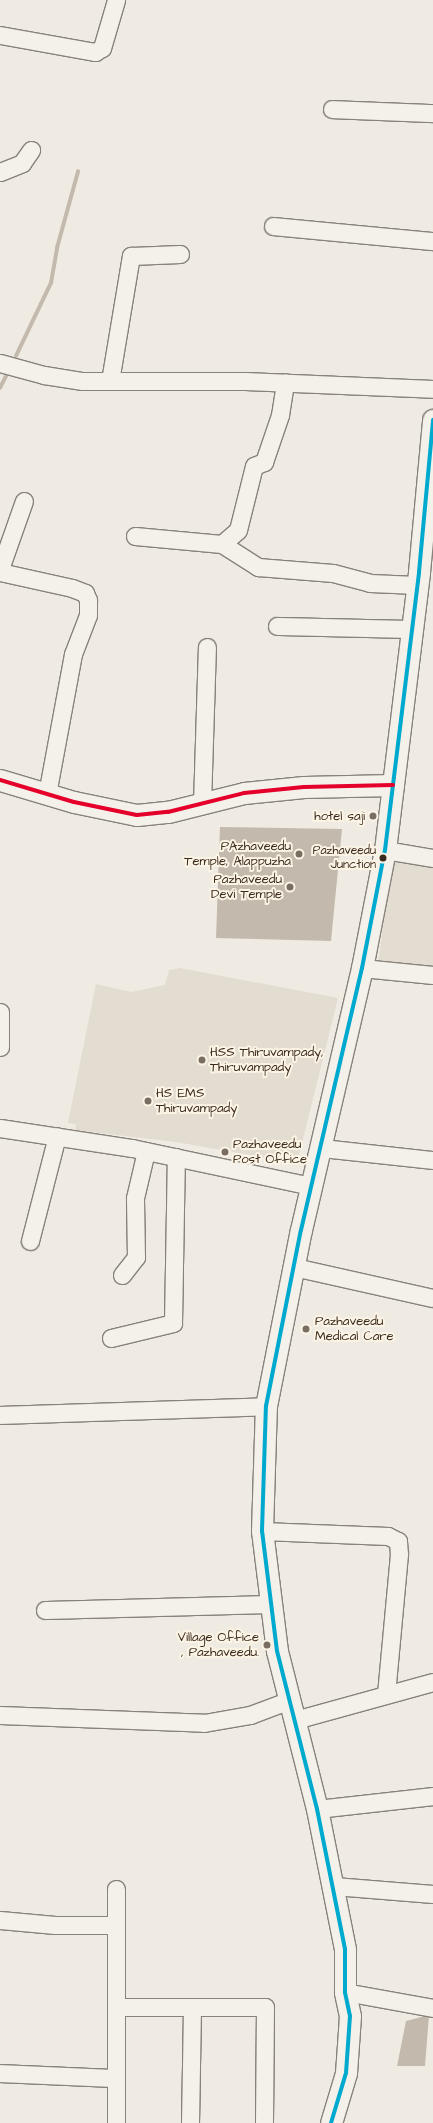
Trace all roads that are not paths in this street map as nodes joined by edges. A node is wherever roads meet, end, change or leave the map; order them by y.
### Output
1 (116, 0) edge
2 (0, 35) edge
3 (332, 109) dead end
4 (433, 113) edge
5 (31, 150) dead end
6 (0, 172) edge
7 (273, 226) dead end
8 (433, 240) edge
9 (180, 254) dead end
10 (0, 363) edge
11 (110, 381) junction
12 (285, 382) junction
13 (433, 389) edge
14 (433, 420) edge
15 (24, 501) dead end
16 (135, 536) dead end
17 (222, 544) junction
18 (0, 570) edge
19 (417, 585) junction
20 (277, 626) dead end
21 (412, 629) junction
22 (207, 647) dead end
23 (0, 780) edge
24 (393, 785) junction
25 (47, 794) junction
26 (202, 804) junction
27 (385, 850) junction
28 (433, 858) edge
29 (362, 968) junction
30 (433, 975) edge
31 (0, 1012) edge
32 (0, 1047) edge
33 (0, 1128) edge
34 (57, 1136) junction
35 (322, 1148) junction
36 (146, 1151) junction
37 (176, 1157) junction
38 (433, 1160) edge
39 (311, 1186) junction
40 (30, 1241) dead end
41 (294, 1267) junction
42 (122, 1276) dead end
43 (433, 1298) edge
44 (111, 1338) dead end
45 (266, 1406) junction
46 (0, 1415) edge
47 (262, 1530) junction
48 (271, 1604) junction
49 (45, 1610) dead end
50 (433, 1682) edge
51 (386, 1693) junction
52 (290, 1700) junction
53 (0, 1716) edge
54 (295, 1720) junction
55 (433, 1796) edge
56 (317, 1809) junction
57 (334, 1886) junction
58 (116, 1889) dead end
59 (433, 1894) edge
60 (0, 1920) edge
61 (116, 1925) junction
62 (345, 1992) junction
63 (116, 2007) junction
64 (192, 2008) junction
65 (433, 2008) edge
66 (0, 2073) edge
67 (116, 2078) junction
68 (116, 2123) edge
69 (190, 2123) edge
70 (264, 2123) edge
71 (331, 2123) edge

1 - 2 street
3 - 4 street
5 - 6 street
7 - 8 street
9 - 11 street
10 - 11 street
11 - 12 street
12 - 13 street
12 - 17 street
14 - 19 main road
15 - 18 street
16 - 17 street
17 - 19 street
18 - 25 street
19 - 21 main road
20 - 21 street
21 - 24 main road
22 - 26 street
23 - 25 main road
24 - 26 main road
24 - 27 main road
25 - 26 main road
27 - 28 street
27 - 29 main road
29 - 30 street
29 - 35 main road
31 - 32 street
33 - 34 street
34 - 36 street
34 - 40 street
35 - 38 street
35 - 39 main road
36 - 37 street
36 - 42 street
37 - 39 street
37 - 44 street
39 - 41 main road
41 - 43 street
41 - 45 main road
45 - 46 street
45 - 47 main road
47 - 48 main road
47 - 51 street
48 - 49 street
48 - 52 main road
50 - 51 street
51 - 54 street
52 - 53 street
52 - 54 main road
54 - 56 main road
55 - 56 street
56 - 57 main road
57 - 59 street
57 - 62 main road
58 - 61 street
60 - 61 street
61 - 63 street
62 - 65 street
62 - 71 main road
63 - 64 street
63 - 67 street
64 - 69 street
64 - 70 street
66 - 67 street
67 - 68 street

